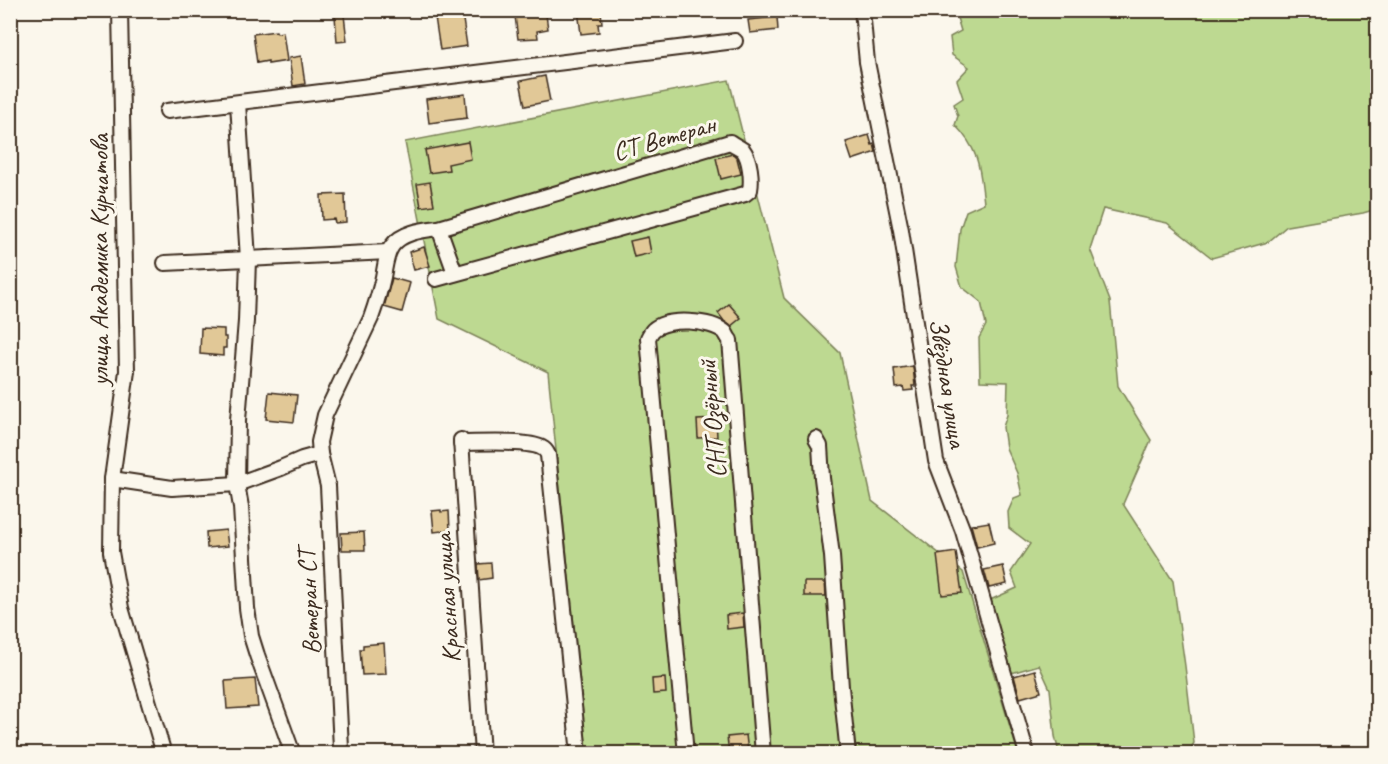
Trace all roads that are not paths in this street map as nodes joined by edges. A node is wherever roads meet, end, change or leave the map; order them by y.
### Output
1 (120, 10) edge
2 (862, 10) edge
3 (735, 41) dead end
4 (238, 103) junction
5 (167, 111) dead end
6 (439, 228) junction
7 (388, 252) junction
8 (248, 259) junction
9 (165, 263) dead end
10 (455, 273) junction
11 (436, 279) dead end
12 (816, 439) dead end
13 (320, 454) junction
14 (112, 479) junction
15 (237, 484) junction
16 (341, 748) dead end
17 (165, 753) edge
18 (293, 753) edge
19 (482, 753) edge
20 (579, 753) edge
21 (686, 753) edge
22 (763, 753) edge
23 (848, 753) edge
24 (1027, 753) edge

1 - 14 street, улица Академика Курчатова
2 - 24 street, Звёздная улица
3 - 4 street
4 - 5 street
4 - 8 street
6 - 7 street, СТ Ветеран
6 - 10 street
6 - 10 street, СТ Ветеран
7 - 8 street
7 - 13 street, Ветеран СТ
8 - 9 street
8 - 15 street
10 - 11 street, СТ Ветеран
12 - 23 street
13 - 15 street
13 - 16 street, Ветеран СТ
14 - 15 street
14 - 17 street, улица Академика Курчатова
15 - 18 street
19 - 20 street, Красная улица
21 - 22 street, СНТ Озёрный

